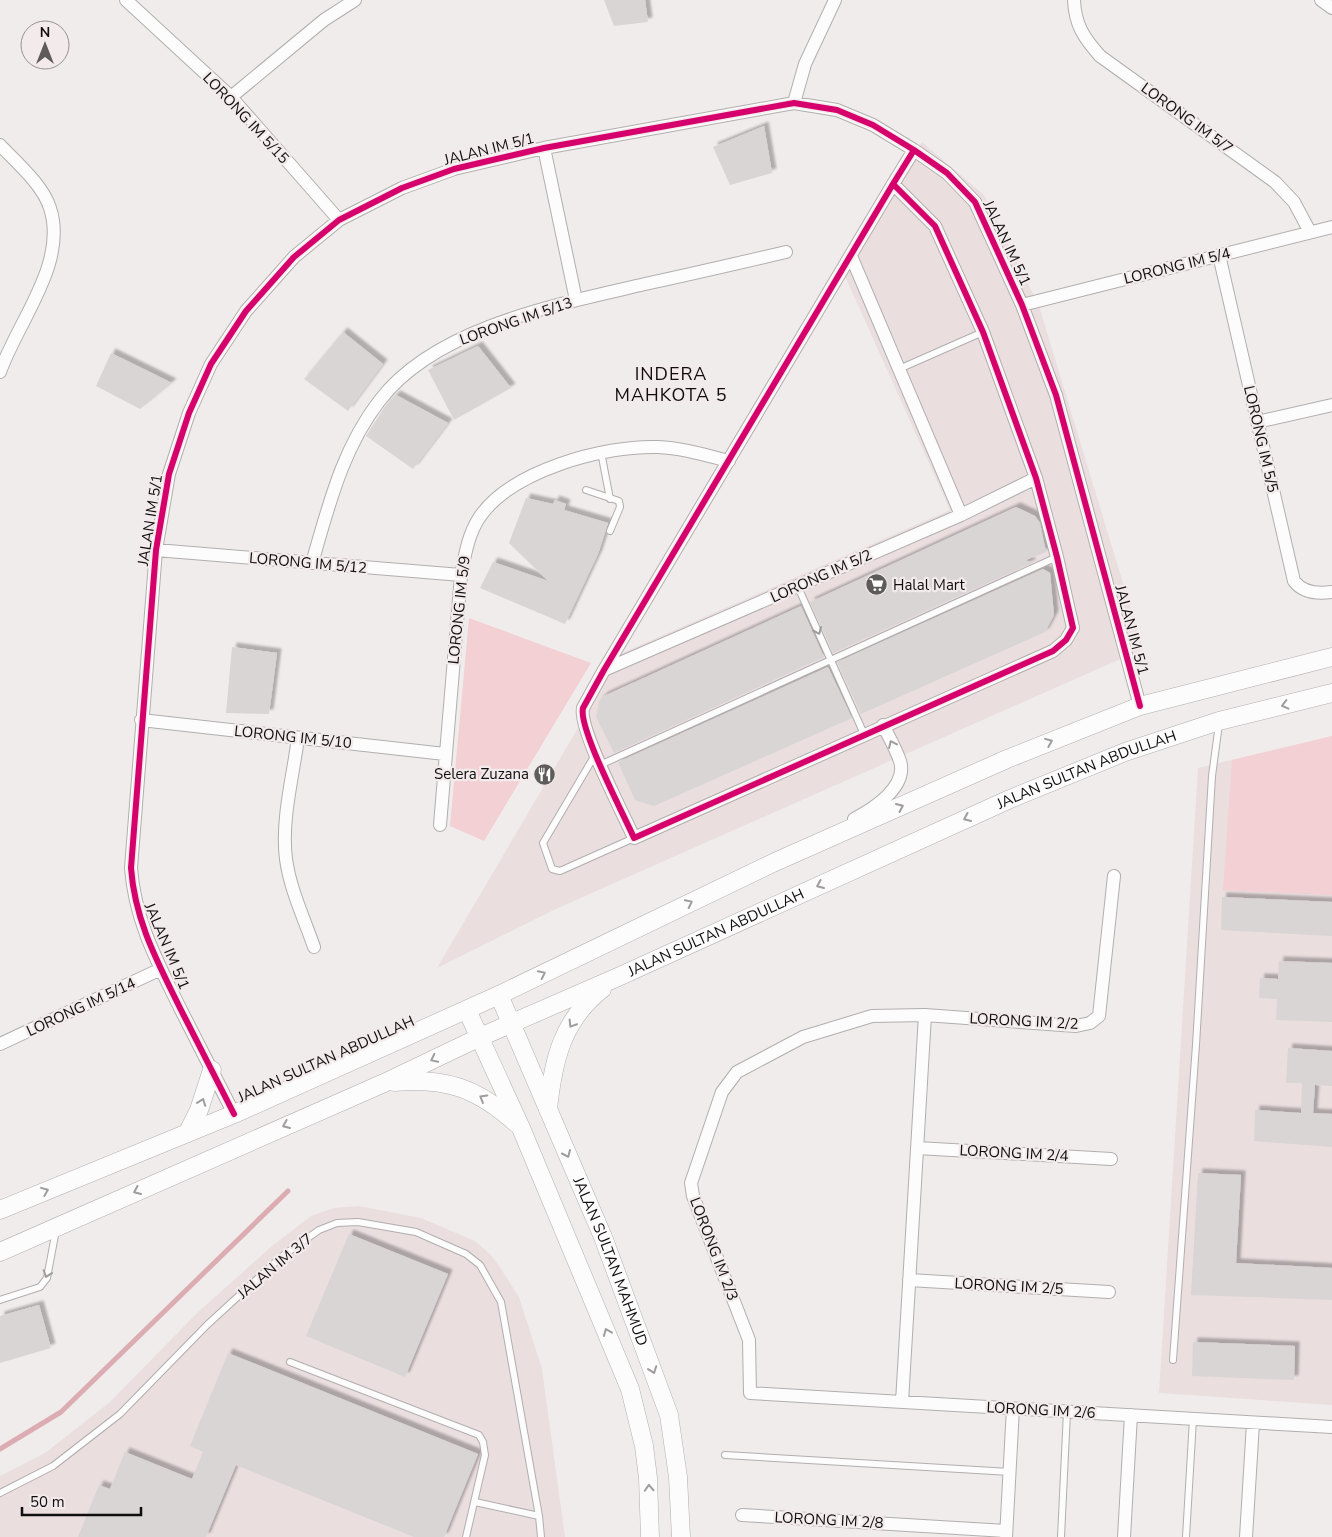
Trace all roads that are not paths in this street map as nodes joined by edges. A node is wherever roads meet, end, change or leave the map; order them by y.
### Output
1 (126, 0) edge
2 (355, 0) edge
3 (835, 0) edge
4 (1074, 0) edge
5 (1321, 0) edge
6 (1332, 8) edge
7 (231, 97) junction
8 (794, 103) junction
9 (0, 146) edge
10 (544, 148) junction
11 (914, 150) junction
12 (893, 184) junction
13 (339, 220) junction
14 (1332, 227) edge
15 (1310, 232) junction
16 (786, 252) dead end
17 (1219, 255) junction
18 (850, 256) junction
19 (576, 300) junction
20 (1022, 305) junction
21 (983, 332) junction
22 (899, 369) junction
23 (0, 372) edge
24 (1332, 405) edge
25 (1258, 422) junction
26 (601, 452) junction
27 (729, 461) junction
28 (1036, 478) junction
29 (586, 490) dead end
30 (610, 499) junction
31 (960, 515) junction
32 (610, 531) dead end
33 (156, 550) junction
34 (1057, 557) junction
35 (312, 563) junction
36 (461, 575) junction
37 (798, 587) junction
38 (1332, 592) edge
39 (1332, 657) edge
40 (830, 659) junction
41 (604, 670) junction
42 (1332, 693) edge
43 (1140, 706) junction
44 (141, 720) junction
45 (1219, 720) junction
46 (883, 725) junction
47 (864, 734) junction
48 (298, 738) junction
49 (445, 754) junction
50 (598, 760) junction
51 (440, 825) dead end
52 (634, 838) junction
53 (775, 862) junction
54 (1114, 876) dead end
55 (314, 947) dead end
56 (161, 970) junction
57 (618, 977) junction
58 (499, 995) junction
59 (467, 1010) junction
60 (925, 1015) junction
61 (511, 1024) junction
62 (478, 1038) junction
63 (0, 1044) edge
64 (212, 1070) junction
65 (384, 1084) junction
66 (548, 1110) junction
67 (234, 1114) junction
68 (522, 1128) junction
69 (188, 1132) junction
70 (917, 1148) junction
71 (1111, 1159) dead end
72 (0, 1210) edge
73 (56, 1227) junction
74 (0, 1252) edge
75 (909, 1280) junction
76 (1109, 1292) dead end
77 (0, 1300) edge
78 (1173, 1360) dead end
79 (290, 1362) dead end
80 (750, 1393) joint
81 (902, 1402) junction
82 (1014, 1408) junction
83 (1067, 1412) junction
84 (1131, 1415) junction
85 (1193, 1419) junction
86 (1253, 1423) junction
87 (1332, 1427) edge
88 (726, 1455) dead end
89 (1010, 1472) junction
90 (0, 1493) edge
91 (475, 1502) junction
92 (742, 1515) dead end
93 (539, 1516) junction
94 (1006, 1534) edge
95 (466, 1537) edge
96 (541, 1537) edge
97 (650, 1537) edge
98 (681, 1537) edge
99 (1061, 1537) edge
100 (1124, 1537) edge
101 (1186, 1537) edge
102 (1246, 1537) edge

1 - 7 street, LORONG IM 5/15
2 - 7 street
3 - 8 street
4 - 15 street, LORONG IM 5/7
5 - 6 street
7 - 13 street, LORONG IM 5/15
8 - 10 street, JALAN IM 5/1
8 - 11 street, JALAN IM 5/1
9 - 23 street
10 - 13 street, JALAN IM 5/1
10 - 19 street
11 - 12 street
11 - 20 street, JALAN IM 5/1
12 - 18 street
12 - 21 street
13 - 33 street, JALAN IM 5/1
14 - 15 street, LORONG IM 5/4
15 - 17 street, LORONG IM 5/4
16 - 19 street, LORONG IM 5/13
17 - 20 street, LORONG IM 5/4
17 - 25 street, LORONG IM 5/5
18 - 22 street
18 - 27 street
19 - 35 street, LORONG IM 5/13
20 - 43 street, JALAN IM 5/1
21 - 22 lane
21 - 28 street
22 - 31 street
24 - 25 street
25 - 38 street, LORONG IM 5/5
26 - 27 street, LORONG IM 5/9
26 - 30 lane
26 - 36 street, LORONG IM 5/9
27 - 41 street
28 - 31 street, LORONG IM 5/2
28 - 34 street
29 - 30 lane
30 - 32 lane
31 - 37 street, LORONG IM 5/2
33 - 35 street, LORONG IM 5/12
33 - 44 street, JALAN IM 5/1
34 - 40 lane
34 - 46 street
35 - 36 street, LORONG IM 5/12
36 - 49 street, LORONG IM 5/9
37 -> 40 lane
37 - 41 street, LORONG IM 5/2
39 - 43 main road, JALAN SULTAN ABDULLAH
40 - 47 lane
40 - 50 lane
41 - 50 street
42 -> 45 main road, JALAN SULTAN ABDULLAH
53 -> 43 main road, JALAN SULTAN ABDULLAH
44 - 48 street, LORONG IM 5/10
44 - 56 street, JALAN IM 5/1
45 -> 57 main road, JALAN SULTAN ABDULLAH
45 - 78 lane
46 - 47 street
53 -> 46 street
47 - 52 street
48 - 49 street, LORONG IM 5/10
48 - 55 street
49 - 51 street, LORONG IM 5/9
50 - 52 street
50 - 52 lane
58 -> 53 main road, JALAN SULTAN ABDULLAH
54 - 60 street, LORONG IM 2/2
56 - 63 street, LORONG IM 5/14
56 - 64 street, JALAN IM 5/1
57 - 61 main road, JALAN SULTAN ABDULLAH
57 -> 66 main road
58 - 59 main road, JALAN SULTAN ABDULLAH
58 - 61 main road, JALAN SULTAN MAHMUD
59 - 62 main road, JALAN SULTAN MAHMUD
59 - 67 main road, JALAN SULTAN ABDULLAH
60 - 70 street
60 - 80 street, LORONG IM 2/3
61 - 62 main road, JALAN SULTAN ABDULLAH
61 - 66 main road, JALAN SULTAN MAHMUD
62 -> 65 main road, JALAN SULTAN ABDULLAH
62 - 68 main road, JALAN SULTAN MAHMUD
64 - 67 street, JALAN IM 5/1
69 -> 64 main road
68 -> 65 main road
65 -> 73 main road, JALAN SULTAN ABDULLAH
66 -> 98 main road, JALAN SULTAN MAHMUD
67 - 69 main road, JALAN SULTAN ABDULLAH
97 -> 68 main road, JALAN SULTAN MAHMUD
72 -> 69 main road, JALAN SULTAN ABDULLAH
70 - 71 street, LORONG IM 2/4
70 - 75 street
73 - 74 main road, JALAN SULTAN ABDULLAH
73 -> 77 lane
75 - 76 street, LORONG IM 2/5
75 - 81 street
79 - 91 lane
80 - 81 street, LORONG IM 2/6
81 - 82 street, LORONG IM 2/6
82 - 83 street, LORONG IM 2/6
82 - 89 street
83 - 84 street, LORONG IM 2/6
83 - 99 lane
84 - 85 street, LORONG IM 2/6
84 - 100 street
85 - 86 street, LORONG IM 2/6
85 - 101 lane
86 - 87 street, LORONG IM 2/6
86 - 102 street
88 - 89 lane
89 - 94 street
90 - 93 lane, JALAN IM 3/7
91 - 93 lane
91 - 95 lane
92 - 94 street, LORONG IM 2/8
93 - 96 lane, JALAN IM 3/7

